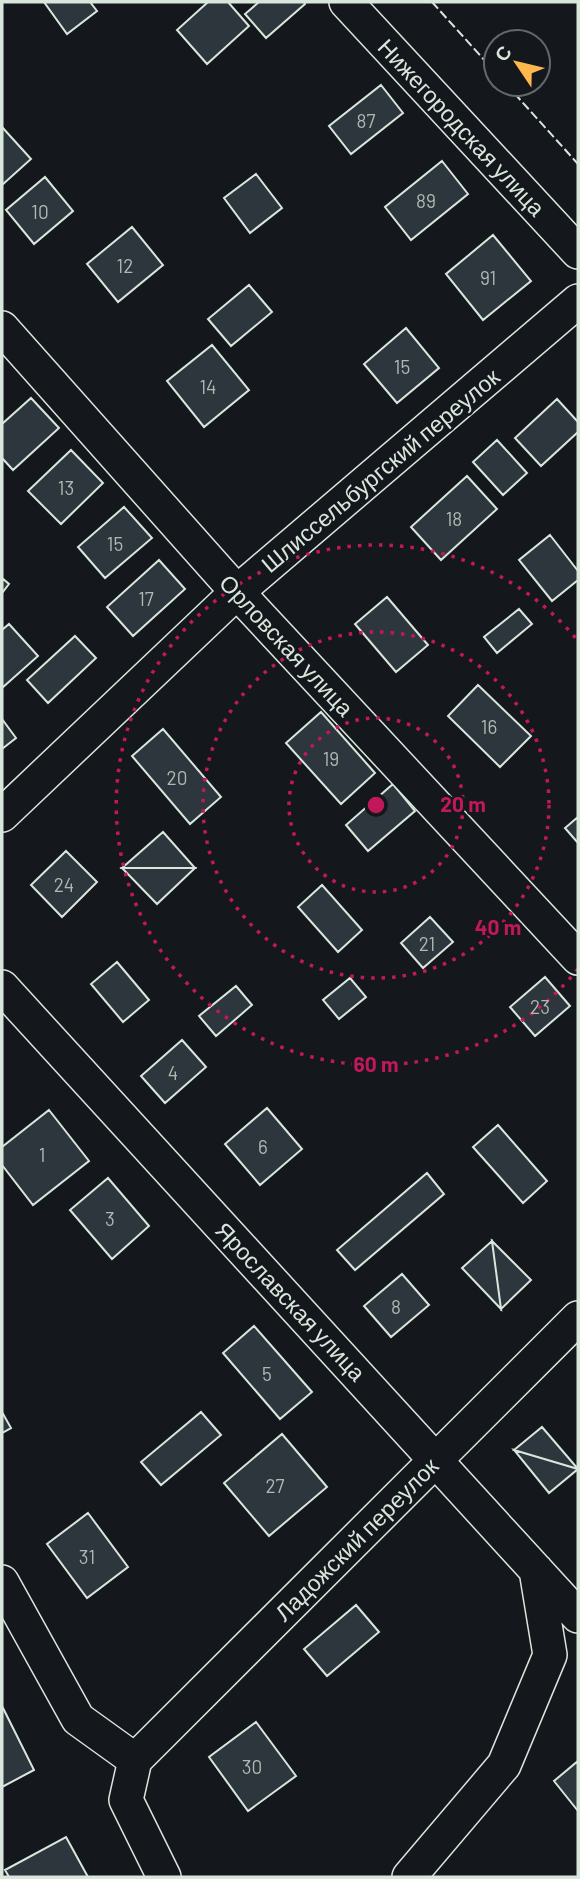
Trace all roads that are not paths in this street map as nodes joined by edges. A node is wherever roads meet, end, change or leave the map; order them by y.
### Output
1 (346, 2) edge
2 (578, 252) edge
3 (578, 301) edge
4 (2, 328) edge
5 (237, 592) junction
6 (2, 815) edge
7 (578, 958) edge
8 (2, 987) edge
9 (578, 1318) edge
10 (436, 1459) junction
11 (536, 1570) junction
12 (2, 1582) edge
13 (578, 1616) edge
14 (135, 1760) junction
15 (164, 1877) edge
16 (409, 1877) edge

1 - 2 street, Нижегородская улица
3 - 5 street, Шлиссельбургский переулок
4 - 5 street, Орловская улица
5 - 6 street, Шлиссельбургский переулок
5 - 7 street, Орловская улица
8 - 10 street, Ярославская улица
9 - 10 street, Ладожский переулок
10 - 11 street, Ярославская улица
10 - 14 street, Ладожский переулок
11 - 13 street, Ярославская улица
11 - 16 street
12 - 14 street
14 - 15 street

